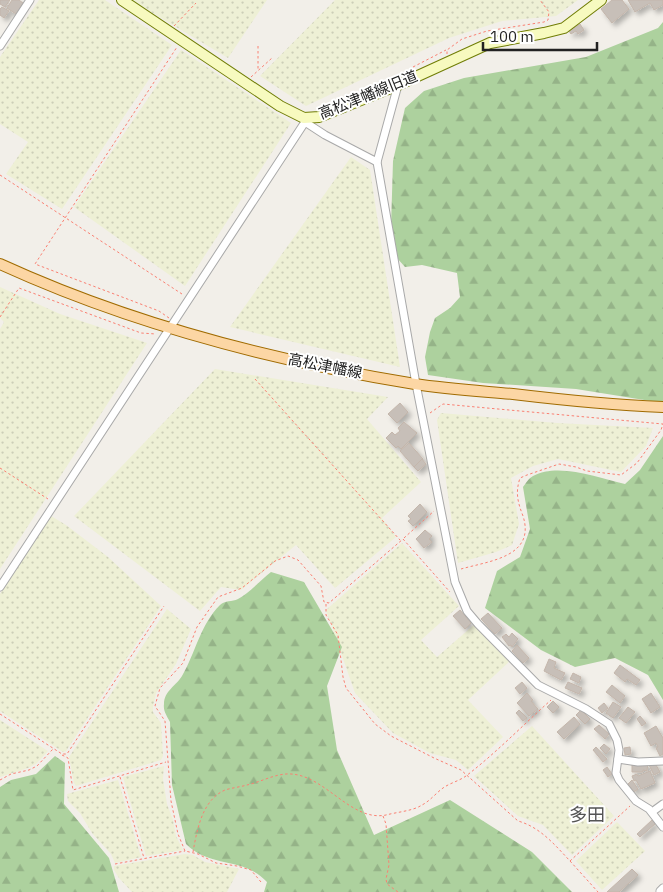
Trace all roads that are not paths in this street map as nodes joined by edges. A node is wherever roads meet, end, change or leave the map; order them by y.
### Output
1 (30, 0) edge
2 (122, 0) edge
3 (601, 0) edge
4 (0, 46) edge
5 (398, 85) junction
6 (304, 120) junction
7 (377, 162) junction
8 (0, 264) edge
9 (168, 328) junction
10 (416, 384) junction
11 (663, 407) edge
12 (0, 587) edge
13 (618, 760) junction
14 (663, 761) edge
15 (663, 804) edge
16 (652, 812) junction
17 (663, 826) edge

1 - 4 street
2 - 6 street, 高松津幡線旧道
3 - 5 street, 高松津幡線旧道
5 - 6 street, 高松津幡線旧道
5 - 7 street
6 - 7 street
6 - 9 street
7 - 10 street
8 - 9 main road, 高松津幡線
9 - 10 main road, 高松津幡線
9 - 12 street
10 - 11 main road, 高松津幡線
10 - 13 street
13 - 14 street
13 - 16 street
15 - 16 street
16 - 17 street

